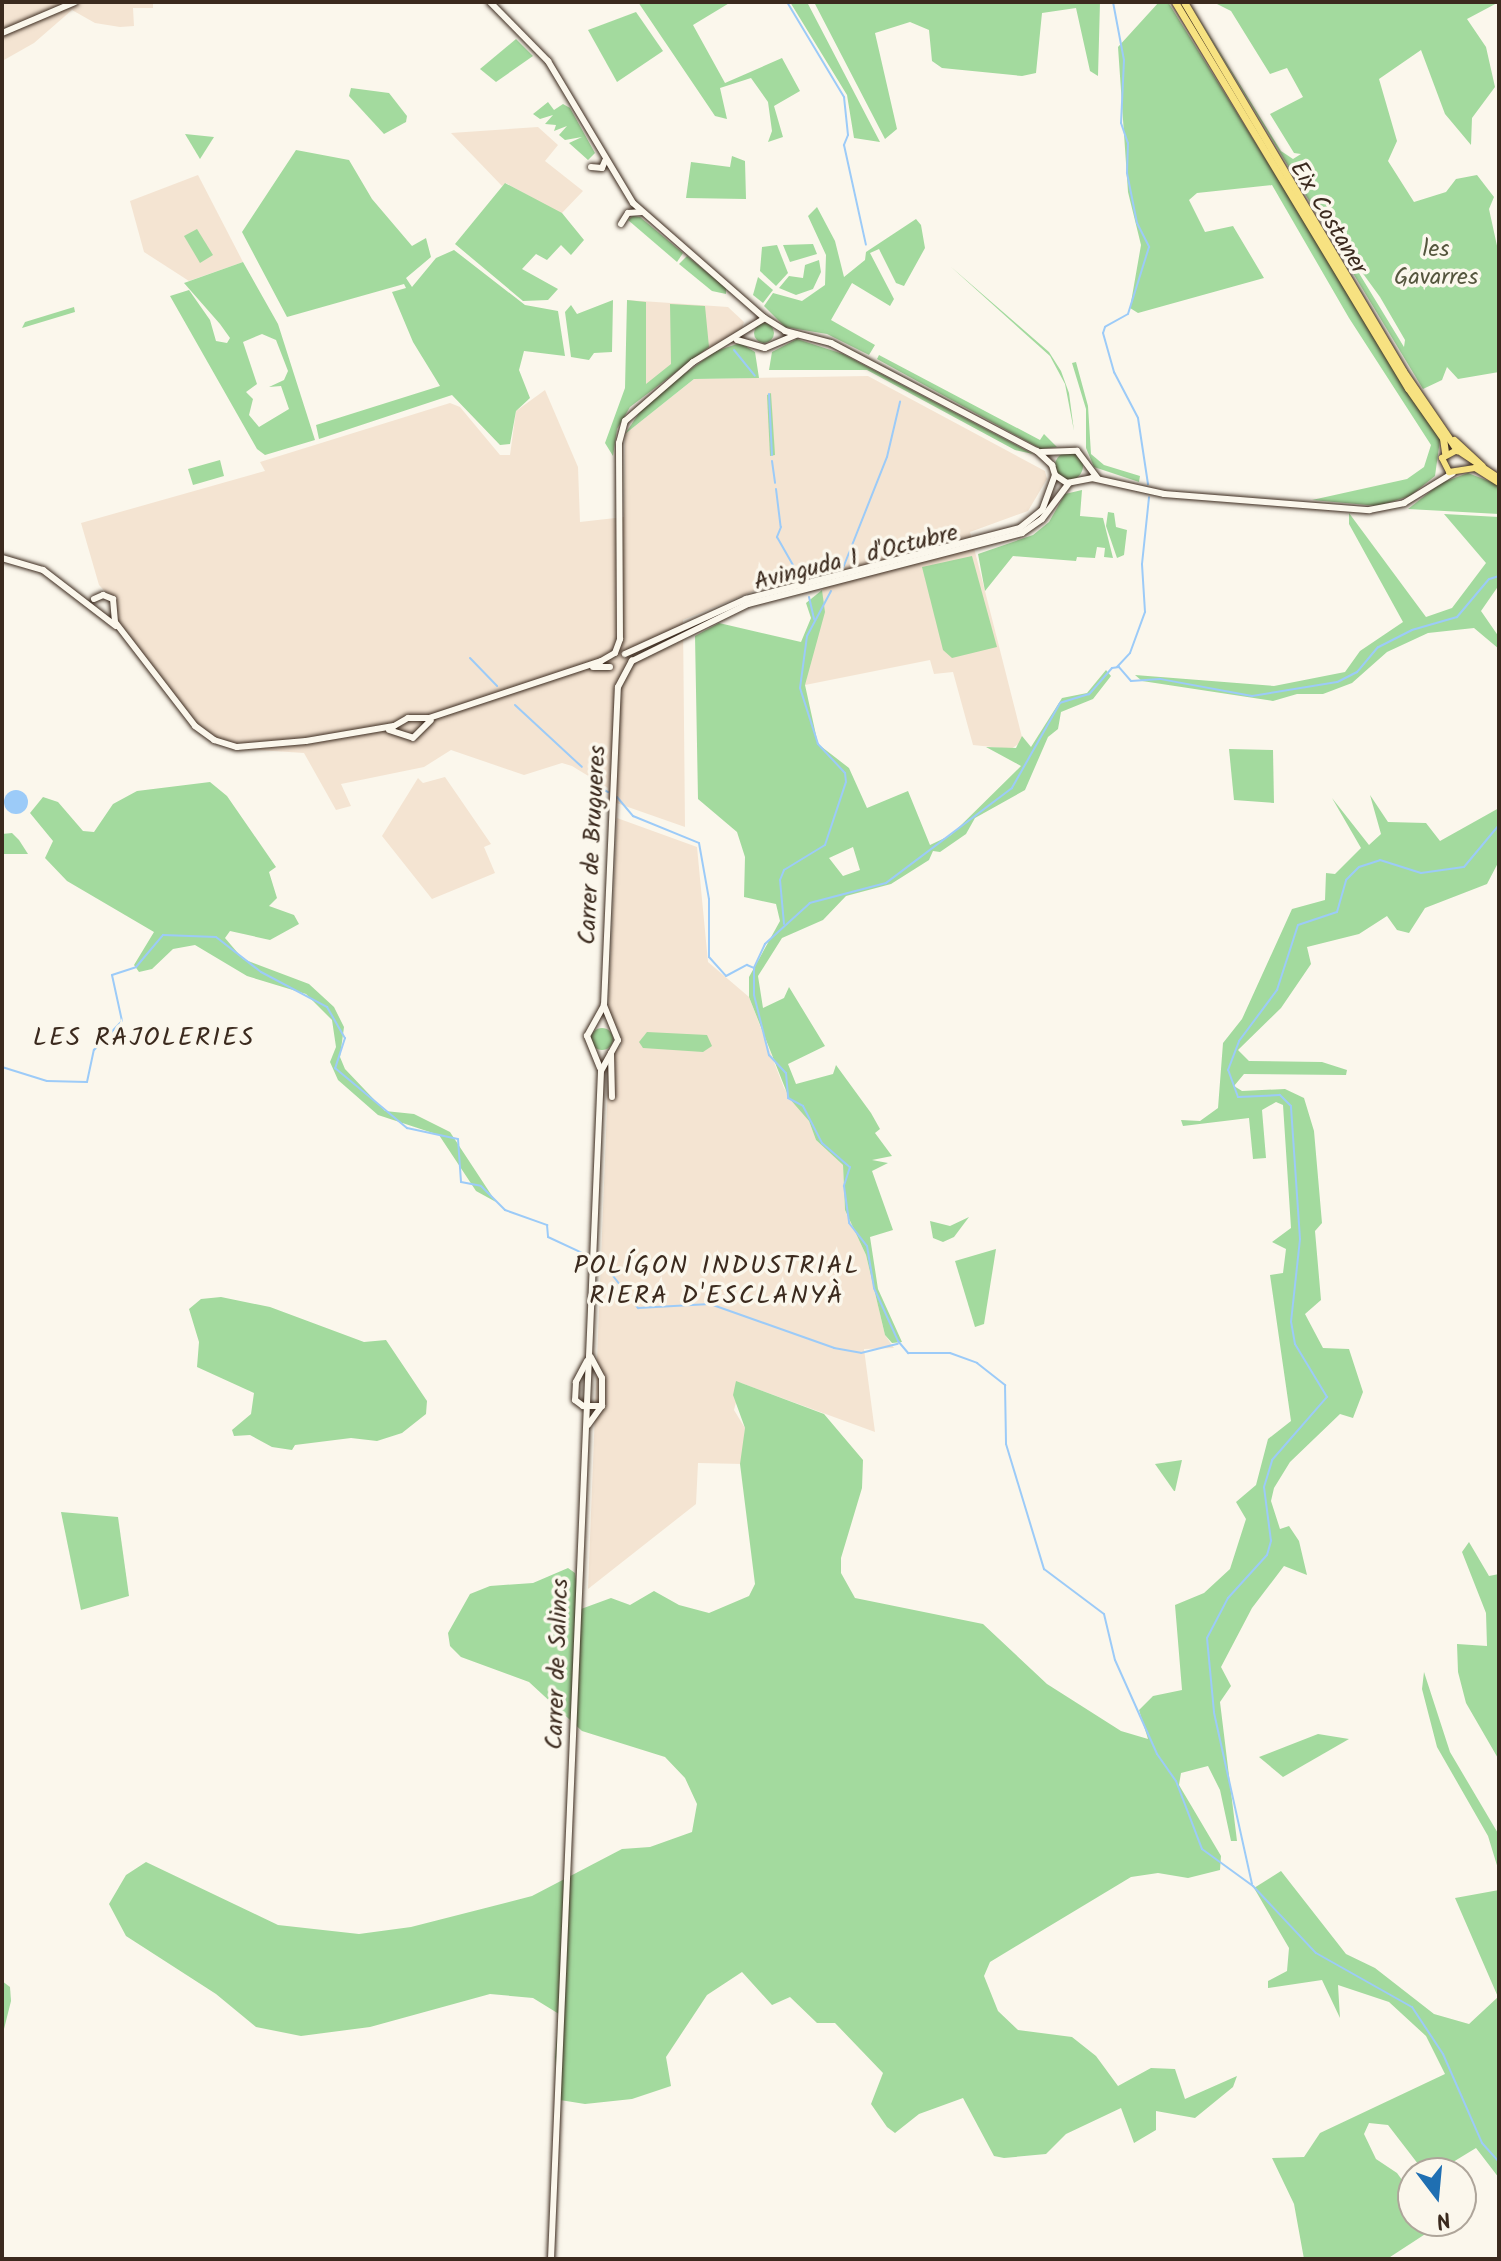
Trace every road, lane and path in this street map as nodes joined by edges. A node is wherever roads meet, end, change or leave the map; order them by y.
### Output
1 (75, 2) edge
2 (490, 2) edge
3 (1175, 2) edge
4 (1184, 2) edge
5 (2, 33) edge
6 (605, 160) junction
7 (591, 167) dead end
8 (645, 214) junction
9 (621, 224) dead end
10 (765, 318) junction
11 (777, 326) junction
12 (750, 329) junction
13 (800, 334) junction
14 (733, 340) junction
15 (776, 341) junction
16 (753, 342) junction
17 (1444, 430) junction
18 (1457, 450) junction
19 (1037, 451) junction
20 (1445, 453) junction
21 (1058, 454) junction
22 (1465, 459) junction
23 (1442, 464) junction
24 (1052, 465) junction
25 (1086, 466) junction
26 (1482, 466) junction
27 (1462, 469) junction
28 (1453, 473) junction
29 (1055, 475) junction
30 (1100, 480) junction
31 (1438, 480) junction
32 (1499, 480) edge
33 (1077, 481) junction
34 (1069, 483) junction
35 (2, 557) edge
36 (856, 574) junction
37 (824, 581) junction
38 (94, 599) junction
39 (91, 608) junction
40 (113, 614) junction
41 (105, 619) junction
42 (620, 639) junction
43 (637, 652) junction
44 (624, 654) junction
45 (612, 655) junction
46 (627, 668) junction
47 (611, 669) junction
48 (618, 687) junction
49 (416, 719) junction
50 (401, 723) junction
51 (420, 730) junction
52 (402, 734) junction
53 (604, 1005) junction
54 (596, 1024) junction
55 (610, 1025) junction
56 (593, 1050) junction
57 (609, 1052) junction
58 (601, 1071) junction
59 (612, 1097) dead end
60 (589, 1354) junction
61 (602, 1378) junction
62 (588, 1379) junction
63 (576, 1382) junction
64 (575, 1400) junction
65 (587, 1406) junction
66 (602, 1406) junction
67 (586, 1426) junction
68 (551, 2259) edge

1 - 5 main road
2 - 6 main road
3 - 20 highway, Eix Costaner
4 - 17 highway, Eix Costaner
6 - 7 main road
6 - 8 main road
8 - 9 main road
8 - 10 main road
10 - 11 main road
10 - 12 main road
11 - 13 main road
11 - 15 main road
12 - 14 main road
12 - 16 main road
13 - 15 main road
13 - 19 main road
14 - 16 main road
14 - 42 main road
15 - 16 main road
17 - 18 highway, Eix Costaner
17 - 26 highway
18 - 20 main road
18 - 22 main road
19 - 21 main road
19 - 24 main road
20 - 23 main road
21 - 24 main road
21 - 25 main road
22 - 26 main road
22 - 27 main road
23 - 28 main road
23 - 31 main road
24 - 29 main road
25 - 30 main road
25 - 33 main road
26 - 32 main road
27 - 28 main road
27 - 32 main road
28 - 31 main road
29 - 34 main road
29 - 36 main road, Avinguda 1 d'Octubre
30 - 31 main road
30 - 33 main road
33 - 34 main road
34 - 36 main road, Avinguda 1 d'Octubre
35 - 38 main road
35 - 39 main road
36 - 37 main road, Avinguda 1 d'Octubre
37 - 43 main road, Avinguda 1 d'Octubre
37 - 43 main road, Avinguda 1 d'Octubre
38 - 39 main road
38 - 40 main road
39 - 41 main road
40 - 41 main road
40 - 50 main road
41 - 52 main road
42 - 44 main road
42 - 45 main road
43 - 44 main road
43 - 46 main road
44 - 45 main road
44 - 46 main road
45 - 47 main road
45 - 49 main road
46 - 47 main road
46 - 48 main road
47 - 48 main road
47 - 51 main road
48 - 53 main road, Carrer de Brugueres
49 - 50 main road
49 - 51 main road
50 - 52 main road
51 - 52 main road
53 - 54 main road, Carrer de Brugueres
53 - 55 main road, Carrer de Brugueres
54 - 55 main road
54 - 56 main road
55 - 57 main road
56 - 57 main road
56 - 58 main road
57 - 58 main road
57 - 59 main road
58 - 60 main road, Carrer de Salincs
60 - 61 main road
60 - 62 main road, Carrer de Salincs
60 - 63 main road
61 - 62 main road
61 - 66 main road
62 - 63 main road
62 - 65 main road, Carrer de Salincs
63 - 64 main road
64 - 65 main road
64 - 67 main road
65 - 66 main road
65 - 67 main road, Carrer de Salincs
66 - 67 main road
67 - 68 main road, Carrer de Salincs

